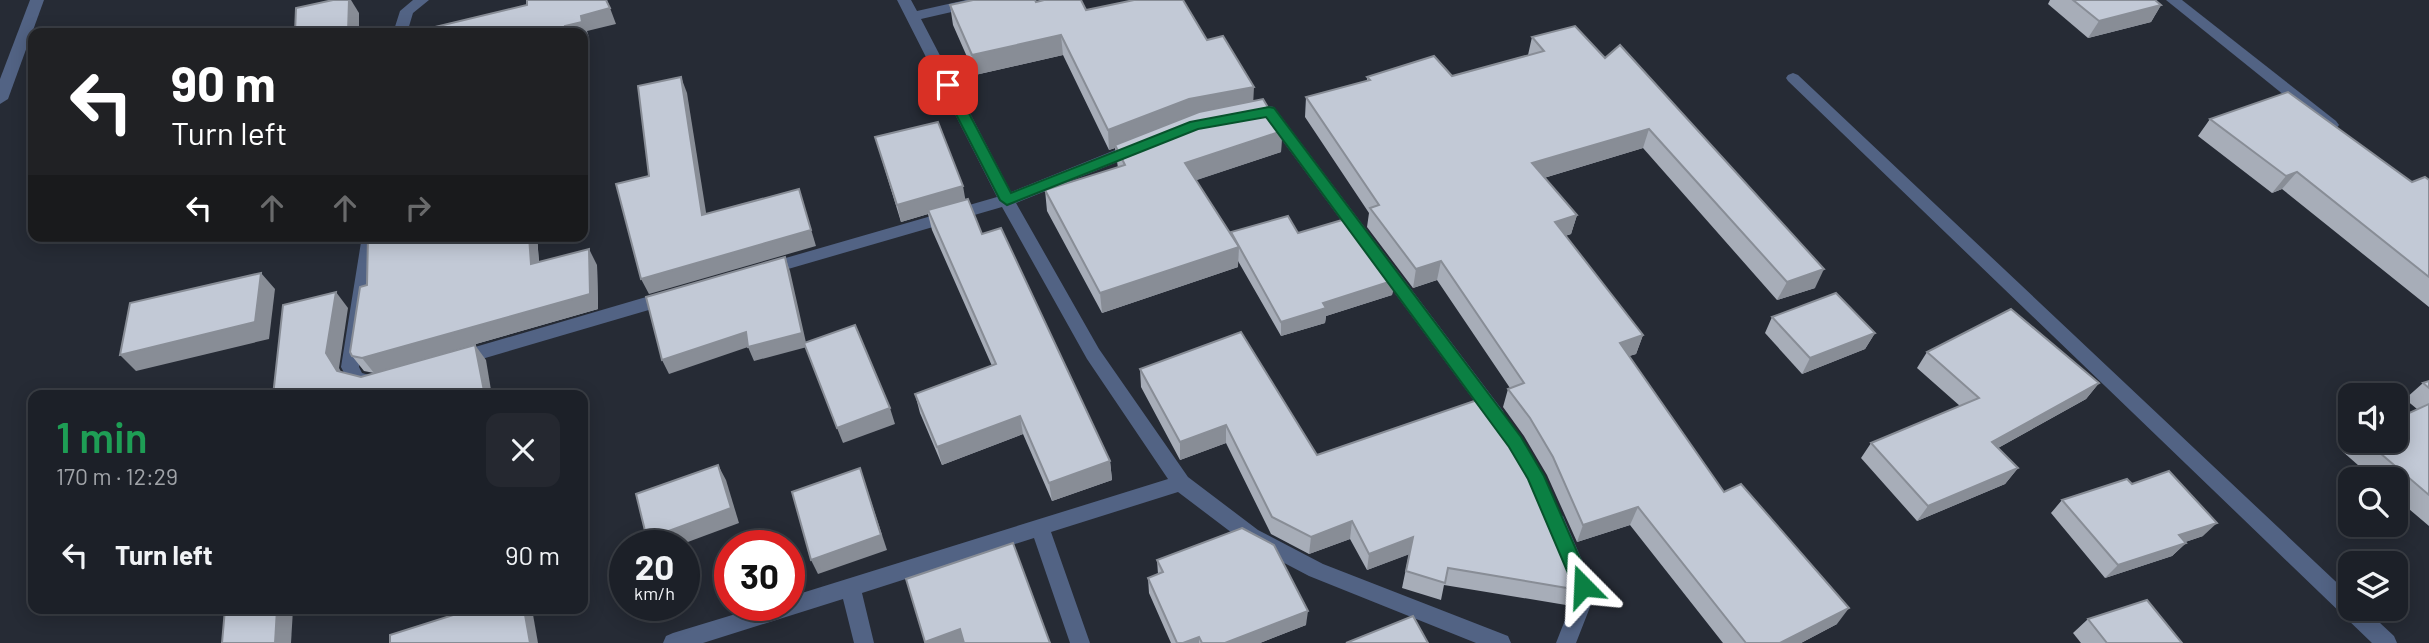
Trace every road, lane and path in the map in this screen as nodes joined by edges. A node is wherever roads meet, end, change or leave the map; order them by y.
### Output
1 (37, 0) edge
2 (422, 0) edge
3 (986, 0) edge
4 (2173, 0) edge
5 (908, 8) edge
6 (402, 28) edge
7 (1793, 78) dead end
8 (0, 99) edge
9 (1232, 118) edge
10 (2343, 135) edge
11 (1150, 142) edge
12 (1007, 200) junction
13 (369, 242) edge
14 (743, 276) edge
15 (691, 291) edge
16 (440, 364) edge
17 (387, 379) edge
18 (1507, 431) edge
19 (1181, 483) junction
20 (1546, 500) edge
21 (1040, 528) junction
22 (850, 587) junction
23 (2338, 597) edge
24 (2364, 621) edge
25 (673, 643) edge
26 (864, 643) edge
27 (1080, 643) edge
28 (1502, 643) edge
29 (1566, 643) edge
30 (2387, 643) edge

1 - 8 street
2 - 6 street
3 - 5 street
4 - 10 street
5 - 12 street
7 - 23 street
9 - 18 street
11 - 12 street
12 - 14 street
12 - 19 street
13 - 17 street
15 - 16 street
19 - 21 street
19 - 28 street
20 - 29 street
21 - 22 street
21 - 27 street
22 - 25 street
22 - 26 street
24 - 30 street

